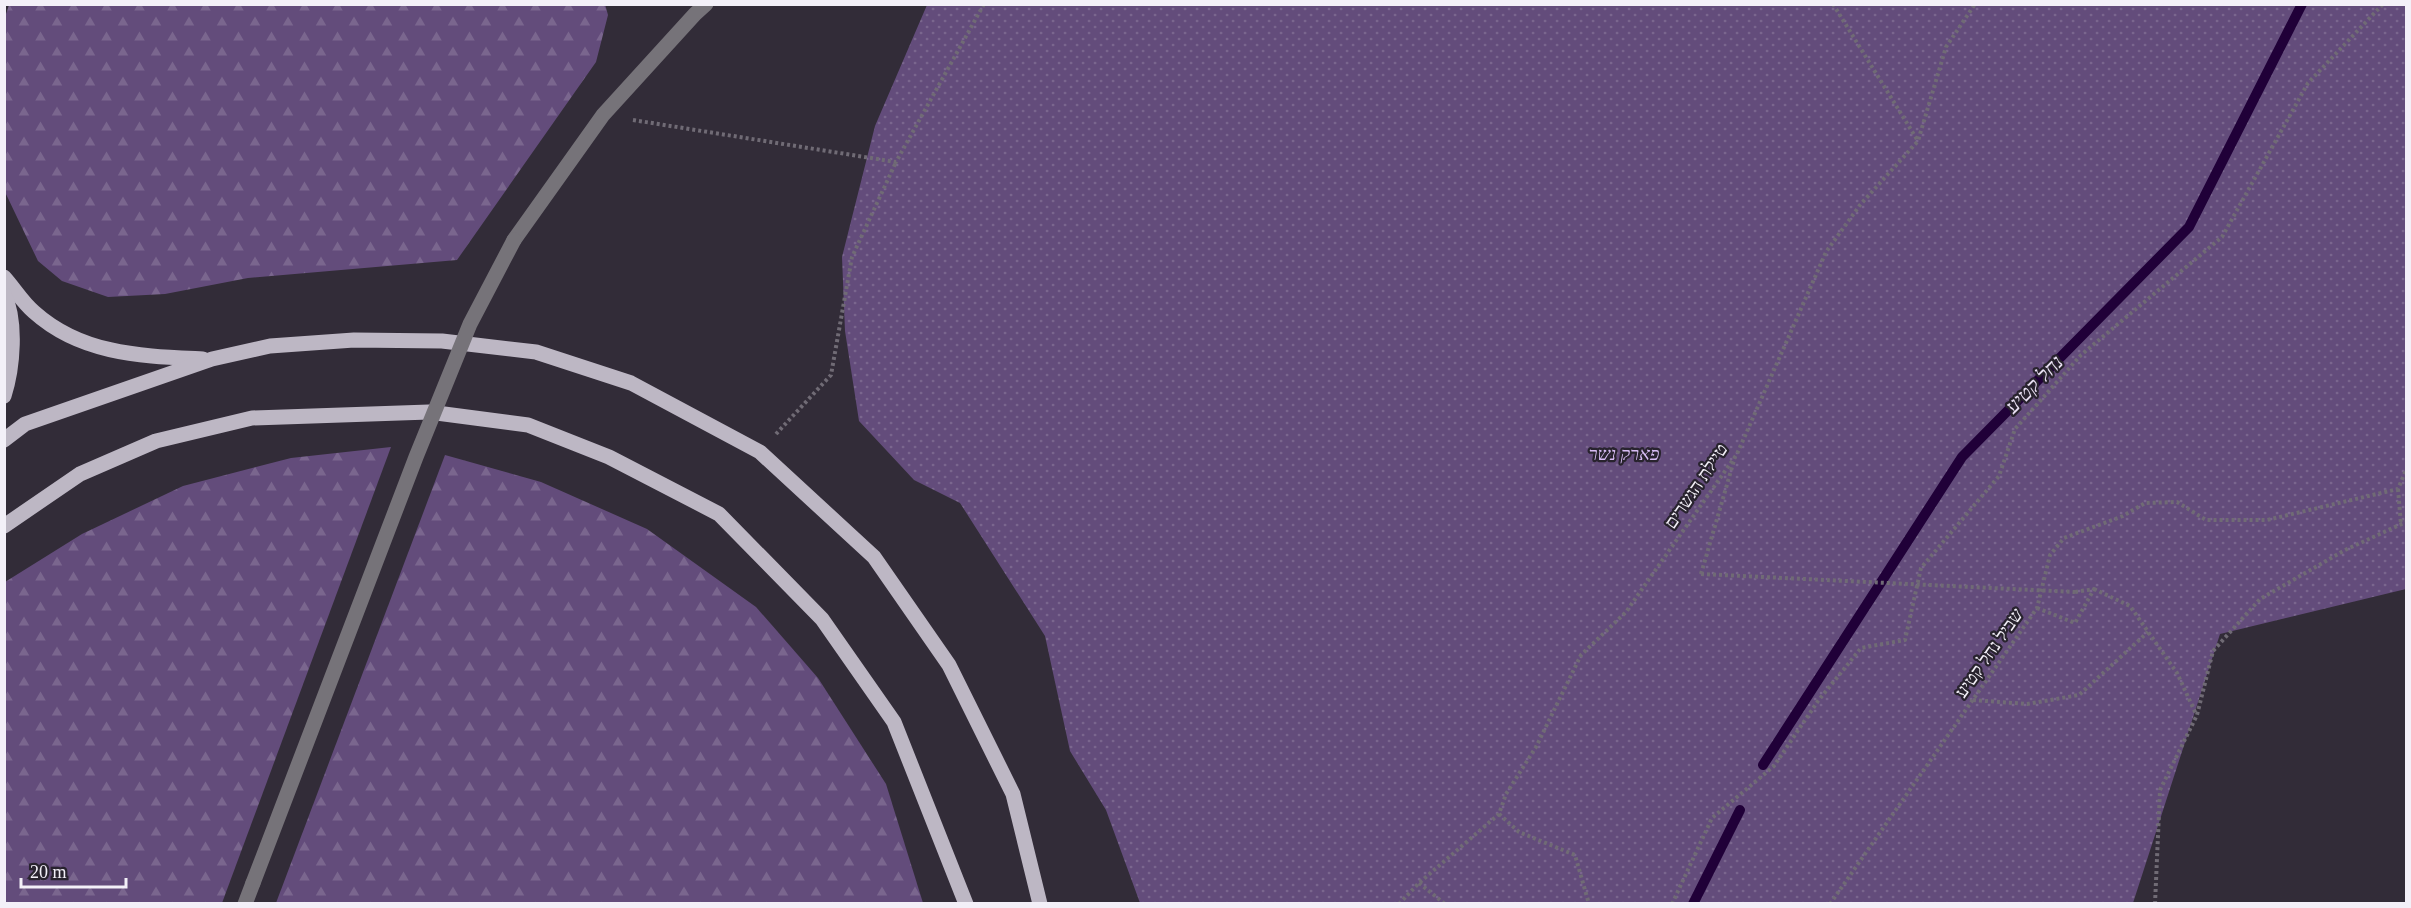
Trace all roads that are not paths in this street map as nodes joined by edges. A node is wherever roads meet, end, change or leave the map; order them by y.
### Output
1 (696, 8) edge
2 (4, 277) edge
3 (4, 294) edge
4 (212, 359) junction
5 (4, 396) edge
6 (4, 440) edge
7 (4, 526) edge
8 (245, 903) edge
9 (966, 903) edge
10 (1040, 903) edge

1 - 8 street, bridge
2 - 4 main road
3 - 5 main road
4 - 6 main road
4 - 10 main road
7 - 9 main road

